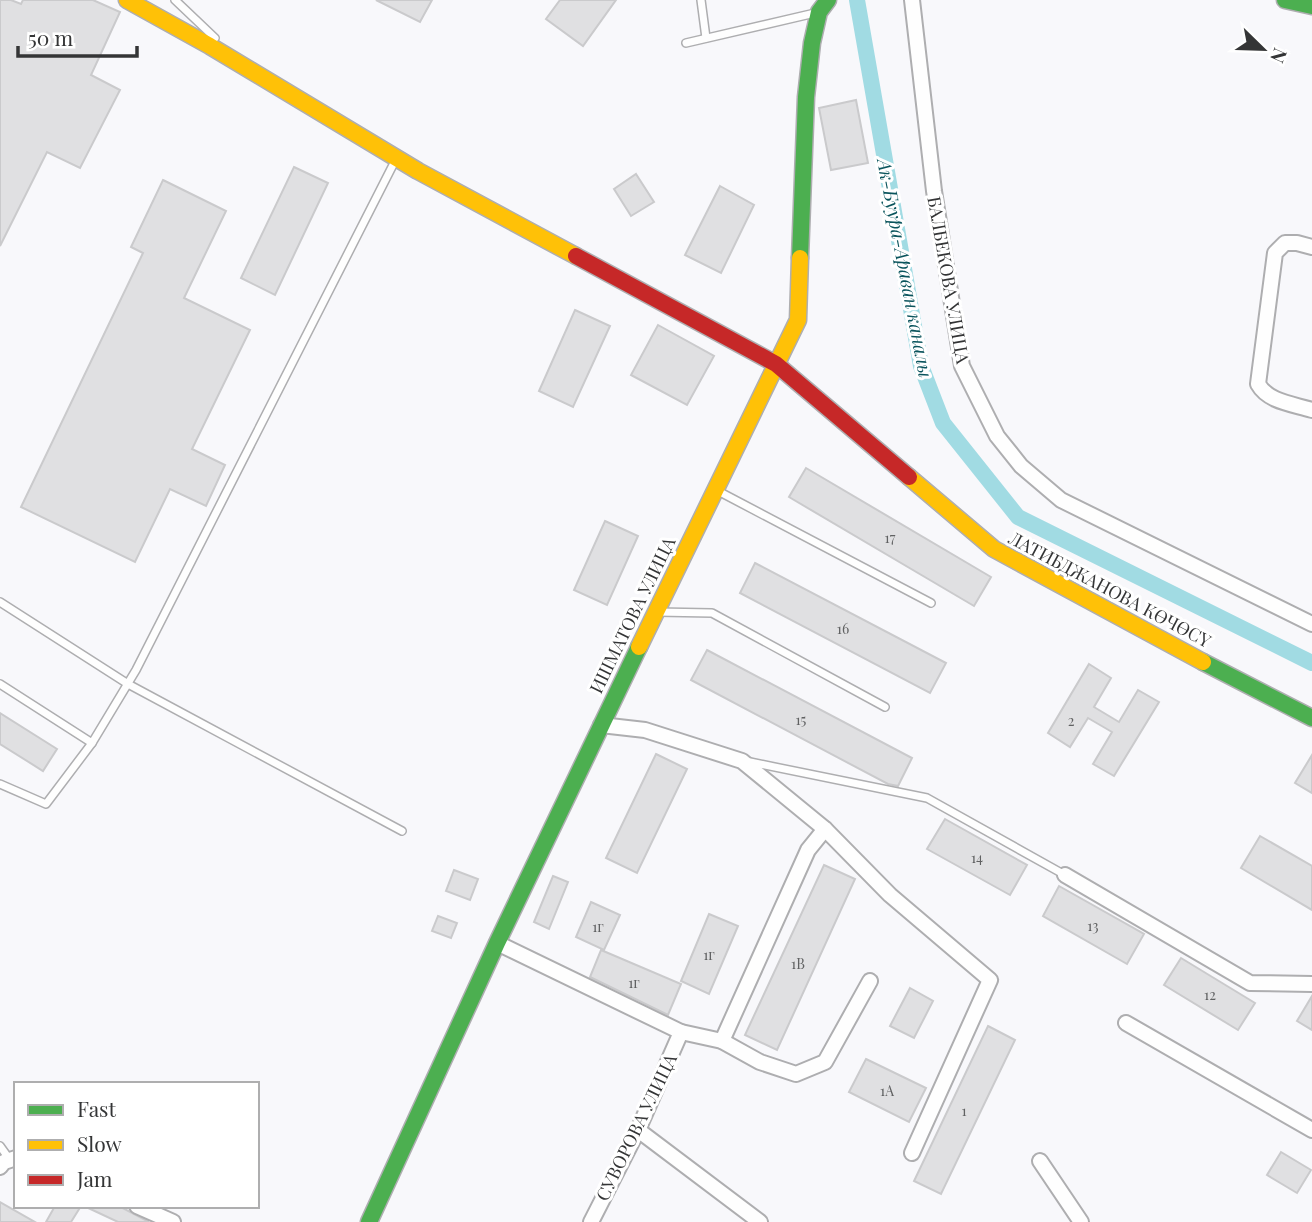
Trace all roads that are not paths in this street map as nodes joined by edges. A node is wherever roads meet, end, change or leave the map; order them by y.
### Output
1 (127, 0) edge
2 (175, 0) edge
3 (701, 0) edge
4 (912, 0) edge
5 (1284, 0) edge
6 (823, 6) edge
7 (1312, 6) edge
8 (706, 38) junction
9 (686, 43) dead end
10 (244, 67) junction
11 (397, 158) junction
12 (1312, 247) edge
13 (776, 364) junction
14 (1312, 410) edge
15 (715, 489) junction
16 (0, 602) edge
17 (931, 603) dead end
18 (655, 612) junction
19 (1312, 624) edge
20 (0, 684) edge
21 (128, 684) junction
22 (885, 707) dead end
23 (1312, 718) edge
24 (601, 725) junction
25 (92, 743) junction
26 (742, 761) junction
27 (0, 783) edge
28 (824, 829) junction
29 (402, 831) dead end
30 (1065, 875) joint
31 (497, 943) junction
32 (870, 981) dead end
33 (1312, 984) edge
34 (1126, 1023) dead end
35 (681, 1032) junction
36 (722, 1041) junction
37 (638, 1129) junction
38 (1312, 1130) edge
39 (0, 1146) edge
40 (912, 1153) dead end
41 (1040, 1161) dead end
42 (9, 1162) edge
43 (142, 1208) edge
44 (173, 1222) edge
45 (369, 1222) edge
46 (591, 1222) edge
47 (760, 1222) edge
48 (1082, 1222) edge

1 - 10 street, ЛАТИБДЖАНОВА КӨЧӨСҮ
2 - 10 lane
3 - 8 lane
4 - 19 street, БАЛБЕКОВА УЛИЦА
5 - 7 street
6 - 8 lane
6 - 13 street, ИШМАТОВА УЛИЦА
8 - 9 lane
10 - 11 street, ЛАТИБДЖАНОВА КӨЧӨСҮ
11 - 13 street, ЛАТИБДЖАНОВА КӨЧӨСҮ
11 - 21 lane
12 - 14 street
13 - 15 street, ИШМАТОВА УЛИЦА
13 - 23 street, ЛАТИБДЖАНОВА КӨЧӨСҮ
15 - 17 lane
15 - 18 street, ИШМАТОВА УЛИЦА
16 - 21 lane
18 - 22 lane
18 - 24 street, ИШМАТОВА УЛИЦА
20 - 25 lane
21 - 25 lane
21 - 29 lane
24 - 26 street
24 - 31 street, ИШМАТОВА УЛИЦА
25 - 27 lane
26 - 28 street
26 - 30 lane
28 - 36 street
28 - 40 street
30 - 33 street
31 - 35 street
31 - 45 street, ИШМАТОВА УЛИЦА
32 - 36 street
34 - 38 street
35 - 36 street
35 - 37 street, СУВОРОВА УЛИЦА
37 - 46 street, СУВОРОВА УЛИЦА
37 - 47 street
39 - 42 lane
41 - 48 street
43 - 44 street

